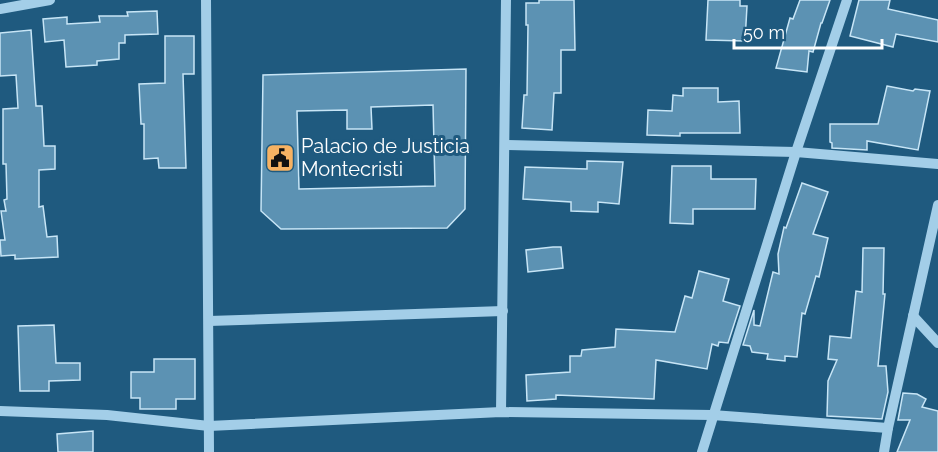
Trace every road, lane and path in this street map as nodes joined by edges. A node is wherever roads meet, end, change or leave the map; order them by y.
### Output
1 (50, 0) edge
2 (206, 0) edge
3 (506, 0) edge
4 (847, 0) edge
5 (0, 9) edge
6 (505, 145) junction
7 (796, 152) junction
8 (938, 164) edge
9 (938, 205) edge
10 (503, 311) junction
11 (913, 316) junction
12 (209, 321) junction
13 (938, 343) edge
14 (0, 411) edge
15 (501, 412) junction
16 (712, 415) junction
17 (209, 426) junction
18 (888, 428) junction
19 (210, 452) edge
20 (702, 452) edge
21 (884, 452) edge

1 - 5 street
2 - 12 street
3 - 6 street
4 - 7 street
6 - 7 street
6 - 10 street
7 - 8 street
7 - 16 street
9 - 11 street
10 - 12 street
10 - 15 street
11 - 13 street
11 - 18 street
12 - 17 street
14 - 17 street
15 - 16 street
15 - 17 street
16 - 18 street
16 - 20 street
17 - 19 street
18 - 21 street

